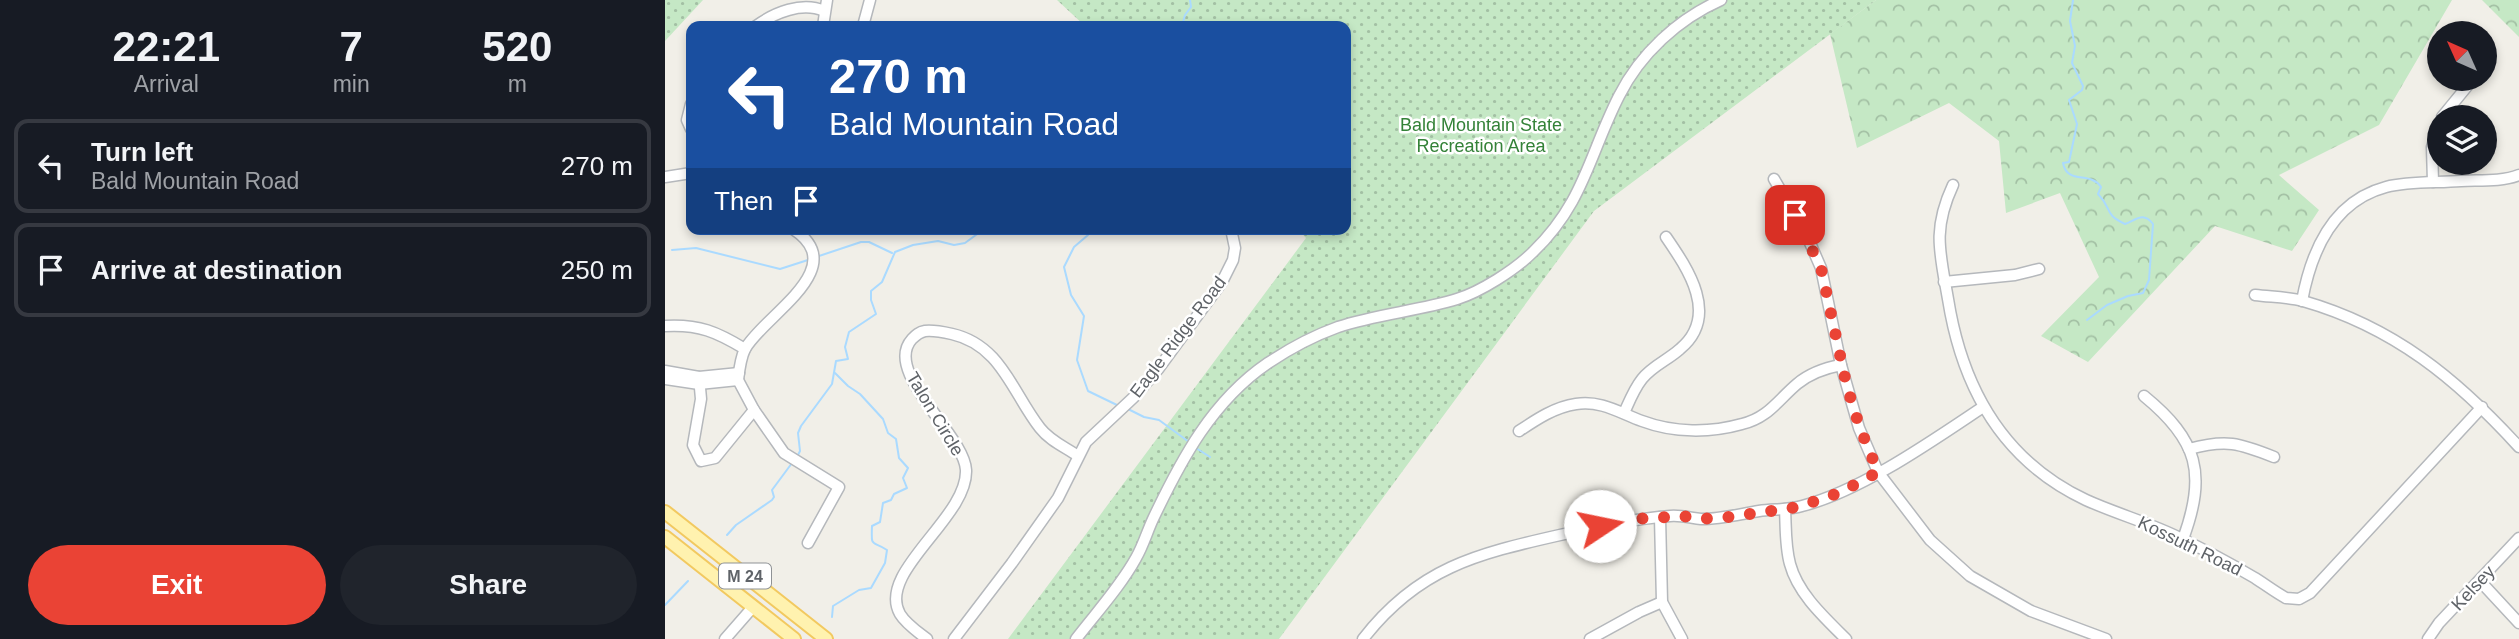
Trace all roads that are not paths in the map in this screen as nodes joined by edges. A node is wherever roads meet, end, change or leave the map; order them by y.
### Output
1 (870, 0) edge
2 (1721, 0) edge
3 (825, 5) edge
4 (765, 21) edge
5 (864, 21) edge
6 (2463, 91) edge
7 (2452, 105) edge
8 (686, 174) edge
9 (2433, 175) edge
10 (2519, 175) edge
11 (665, 177) edge
12 (1774, 178) dead end
13 (2433, 182) junction
14 (1953, 185) dead end
15 (800, 235) edge
16 (1232, 235) edge
17 (1666, 237) dead end
18 (2039, 269) dead end
19 (1944, 282) junction
20 (2255, 295) dead end
21 (2302, 301) junction
22 (665, 326) edge
23 (745, 349) junction
24 (1840, 365) junction
25 (665, 371) edge
26 (739, 377) junction
27 (665, 379) edge
28 (699, 380) junction
29 (2144, 396) dead end
30 (1983, 407) junction
31 (2482, 407) junction
32 (754, 410) junction
33 (1624, 413) junction
34 (1519, 431) dead end
35 (2519, 447) edge
36 (2189, 449) junction
37 (1078, 456) junction
38 (2274, 457) dead end
39 (1878, 472) junction
40 (1785, 509) junction
41 (665, 512) edge
42 (1660, 517) junction
43 (665, 537) edge
44 (2519, 538) edge
45 (2183, 539) junction
46 (807, 543) dead end
47 (2480, 581) junction
48 (1663, 602) junction
49 (753, 607) junction
50 (2519, 623) edge
51 (2089, 636) edge
52 (725, 639) edge
53 (794, 639) edge
54 (826, 639) edge
55 (927, 639) edge
56 (954, 639) edge
57 (1076, 639) edge
58 (1363, 639) edge
59 (1590, 639) edge
60 (1682, 639) edge
61 (1846, 639) edge
62 (2106, 639) edge
63 (2428, 639) edge

1 - 5 street
2 - 57 street
3 - 4 street
6 - 7 street
8 - 11 street
9 - 13 street
10 - 13 street
12 - 24 street
13 - 21 street
14 - 19 street, Kossuth Road
15 - 23 street
16 - 37 street, Eagle Ridge Road
17 - 33 street
18 - 19 street
19 - 30 street, Kossuth Road
20 - 21 street
21 - 31 street
22 - 23 street
23 - 26 street
24 - 33 street
24 - 39 street
25 - 28 street
26 - 28 street
26 - 32 street
27 - 28 street
28 - 32 street
29 - 36 street
30 - 39 street
30 - 45 street, Kossuth Road
31 - 35 street
31 - 45 street, Kossuth Road
32 - 46 street
33 - 34 street
36 - 38 street
36 - 45 street
37 - 55 street, Talon Circle
37 - 56 street, Eagle Ridge Road
39 - 40 street
39 - 51 street
40 - 42 street
40 - 61 street
41 - 54 main road, M 24
42 - 48 street
42 - 58 street
43 - 49 main road, M 24
44 - 47 street, Kelsey
47 - 50 street
47 - 63 street, Kelsey
48 - 59 street
48 - 60 street
49 - 52 street
49 - 53 main road, M 24
51 - 62 street

